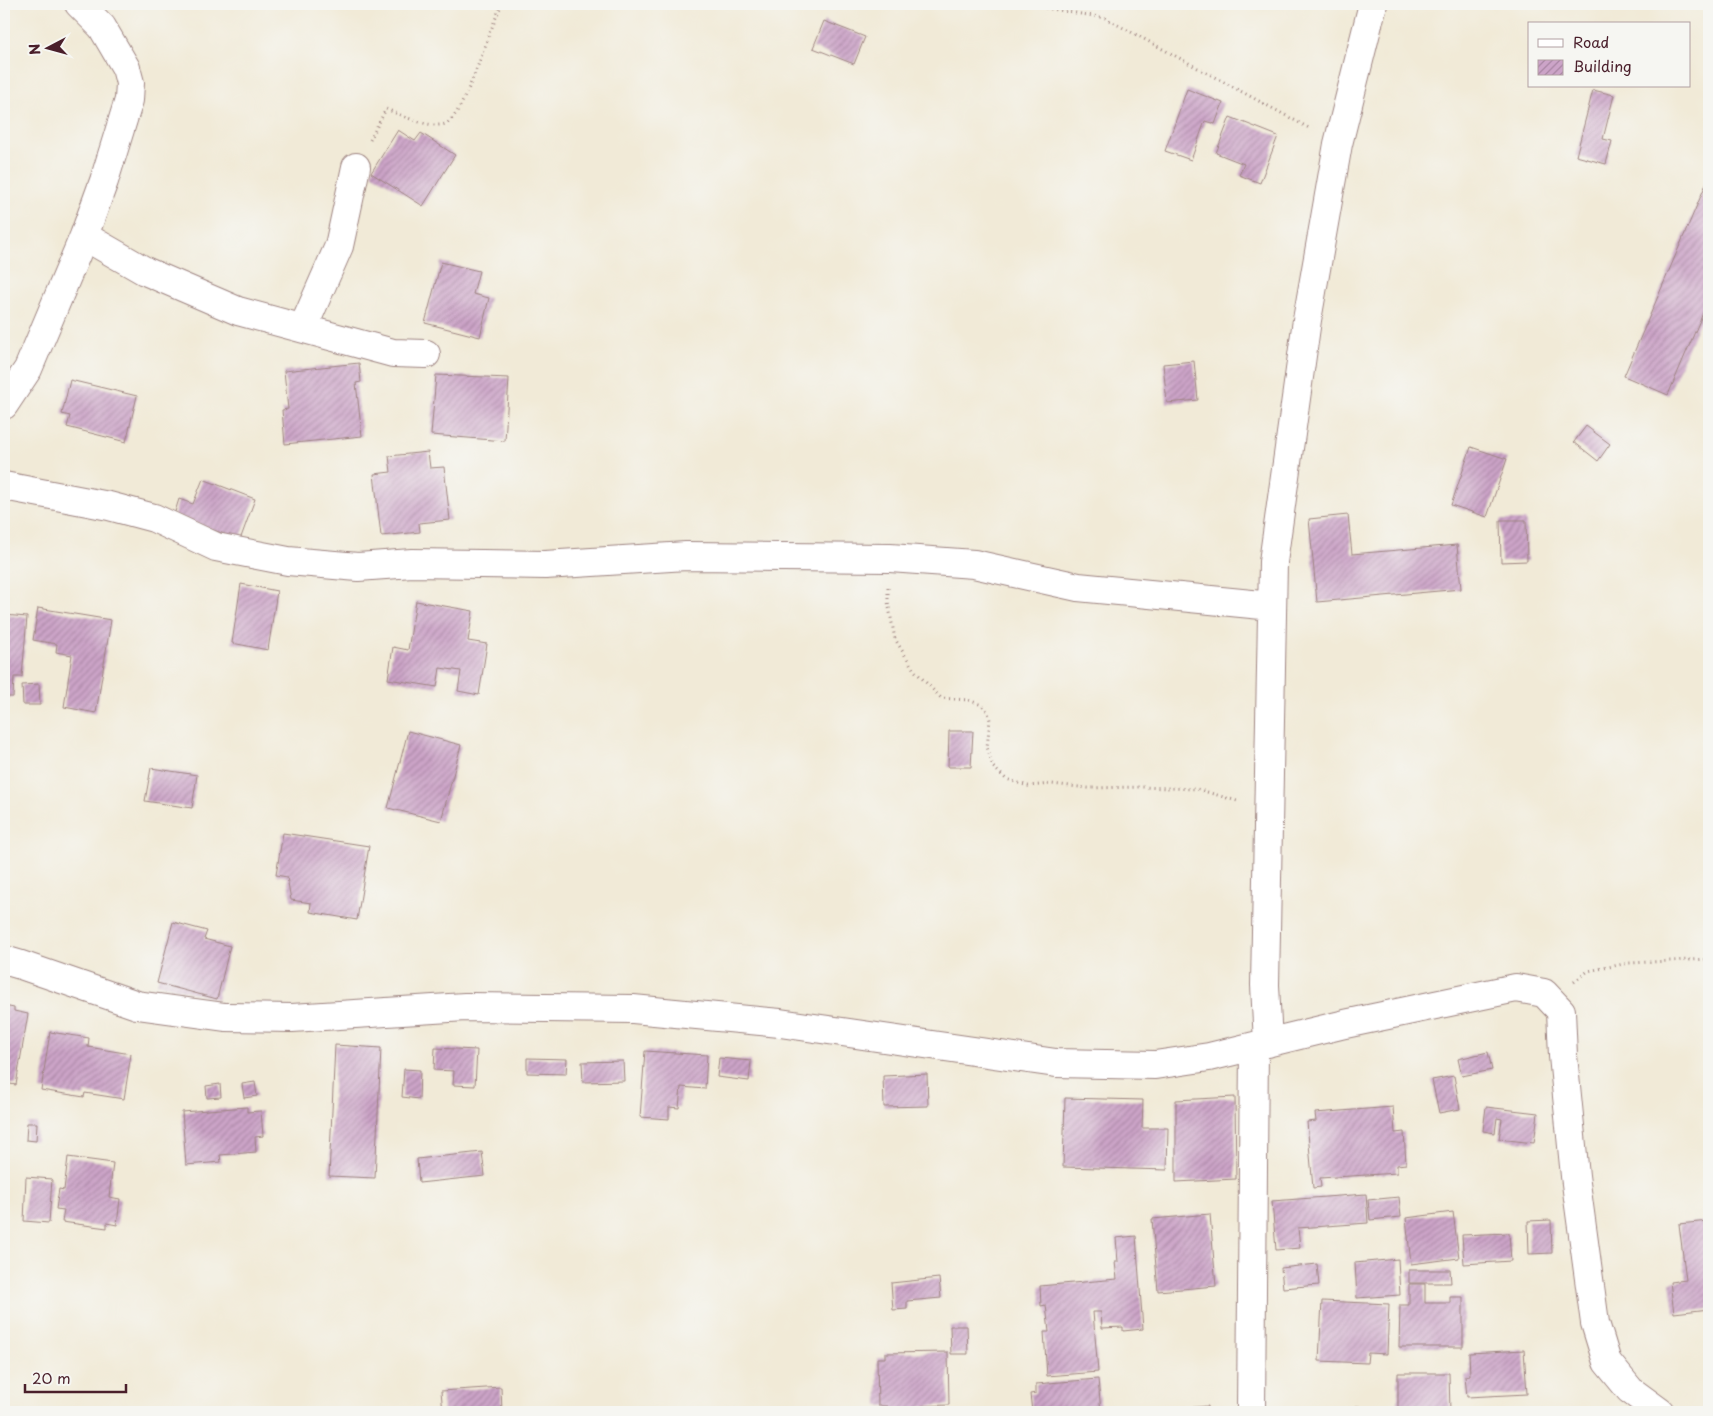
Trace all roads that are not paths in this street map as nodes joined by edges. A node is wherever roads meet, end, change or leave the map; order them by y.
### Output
1 (79, 4) edge
2 (1373, 4) edge
3 (356, 167) road end
4 (84, 236) junction
5 (303, 328) junction
6 (426, 354) dead end
7 (4, 405) edge
8 (4, 486) edge
9 (1272, 606) junction
10 (4, 960) edge
11 (1261, 1045) junction
12 (1251, 1412) edge
13 (1660, 1412) edge

1 - 4 street
2 - 9 street
3 - 5 street
4 - 5 street
4 - 7 street
5 - 6 street
8 - 9 street
9 - 11 street
10 - 11 street
11 - 12 street
11 - 13 street

